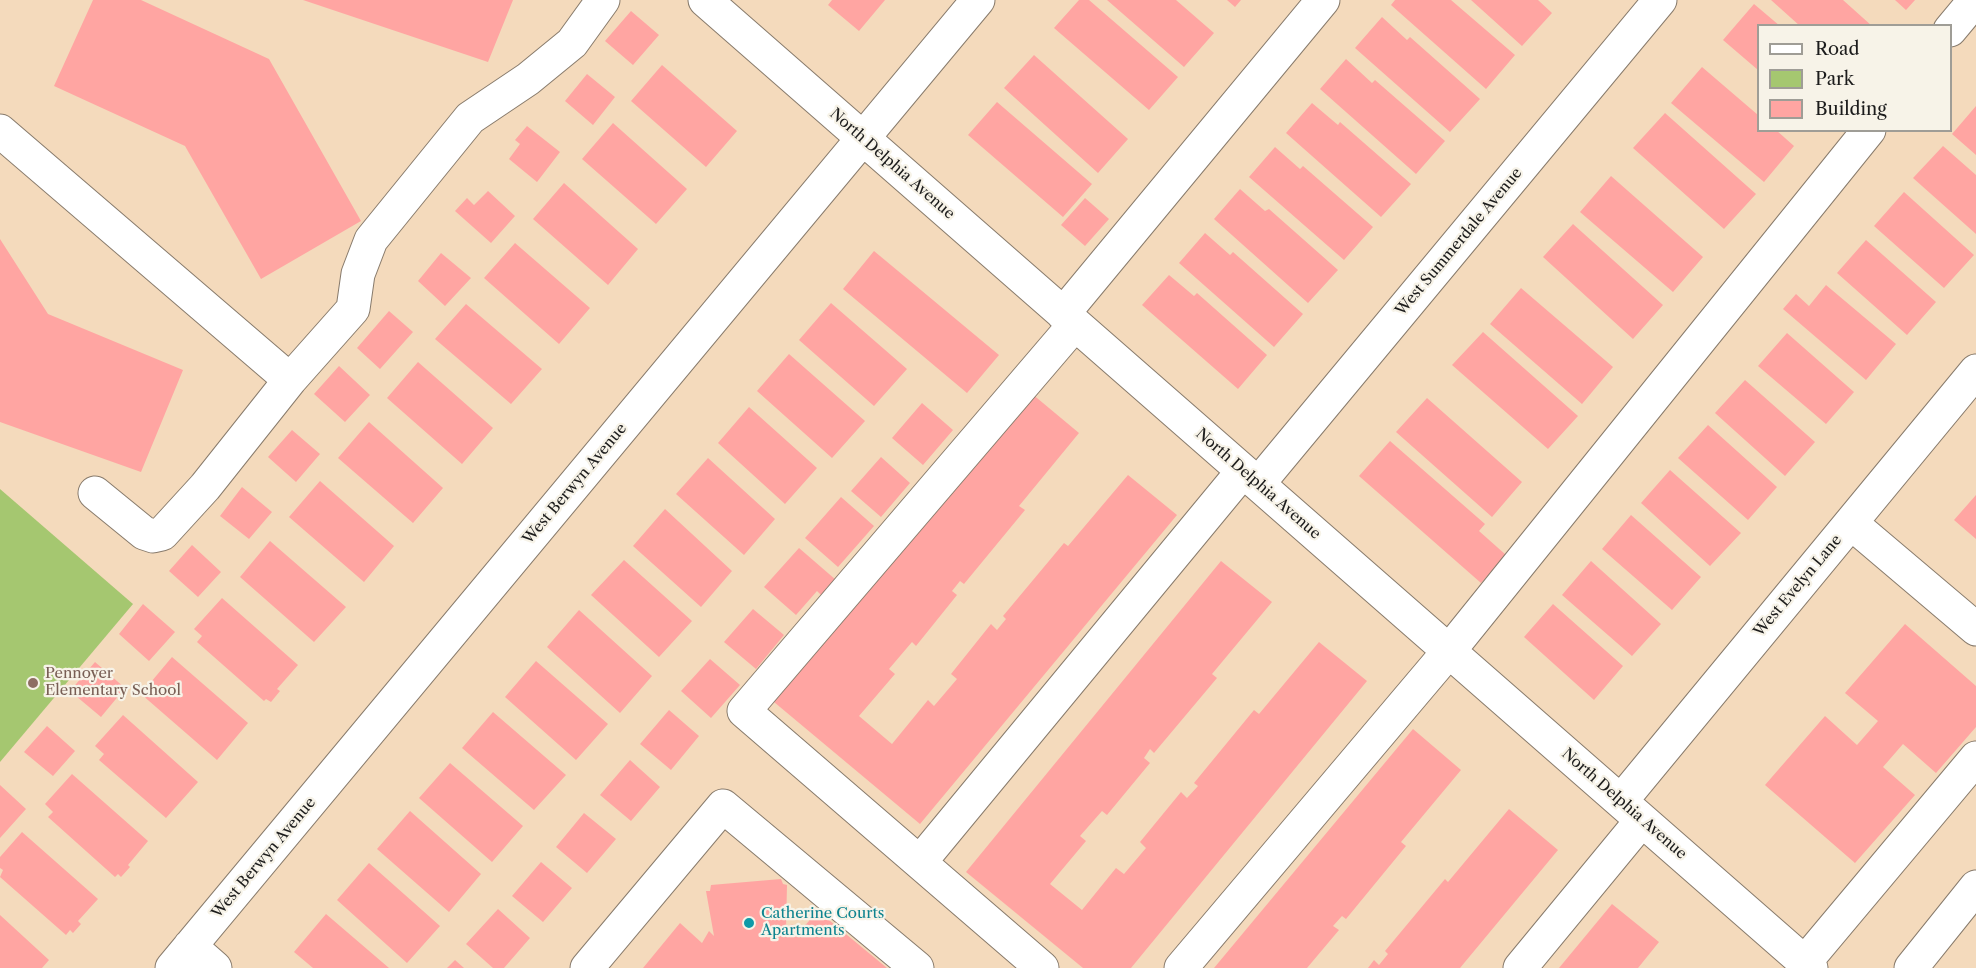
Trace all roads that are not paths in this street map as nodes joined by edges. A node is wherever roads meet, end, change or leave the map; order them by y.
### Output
1 (603, 0) edge
2 (705, 0) edge
3 (978, 0) edge
4 (1323, 0) edge
5 (1660, 0) edge
6 (1975, 0) edge
7 (1952, 28) edge
8 (0, 131) edge
9 (1867, 132) edge
10 (862, 138) junction
11 (1069, 319) junction
12 (1976, 371) edge
13 (290, 380) junction
14 (1251, 478) junction
15 (95, 493) dead end
16 (1851, 523) junction
17 (1976, 629) edge
18 (1449, 651) junction
19 (1976, 758) edge
20 (1632, 811) junction
21 (920, 862) junction
22 (1976, 887) edge
23 (181, 957) edge
24 (1808, 965) edge
25 (215, 968) edge
26 (587, 968) edge
27 (917, 968) edge
28 (1042, 968) edge
29 (1182, 968) edge
30 (1520, 968) edge
31 (1911, 968) edge

1 - 13 street
2 - 10 street, North Delphia Avenue
3 - 10 street, West Berwyn Avenue
4 - 11 street
5 - 14 street, West Summerdale Avenue
6 - 7 street
8 - 13 street
9 - 18 street
10 - 11 street, North Delphia Avenue
10 - 23 street, West Berwyn Avenue
11 - 14 street, North Delphia Avenue
11 - 21 street
12 - 16 street, West Evelyn Lane
13 - 15 street
14 - 18 street, North Delphia Avenue
14 - 21 street, West Summerdale Avenue
16 - 17 street
16 - 20 street, West Evelyn Lane
18 - 20 street, North Delphia Avenue
18 - 29 street
19 - 24 street
20 - 24 street, North Delphia Avenue
20 - 30 street, West Evelyn Lane
21 - 28 street
22 - 31 street
23 - 25 street
26 - 27 street

